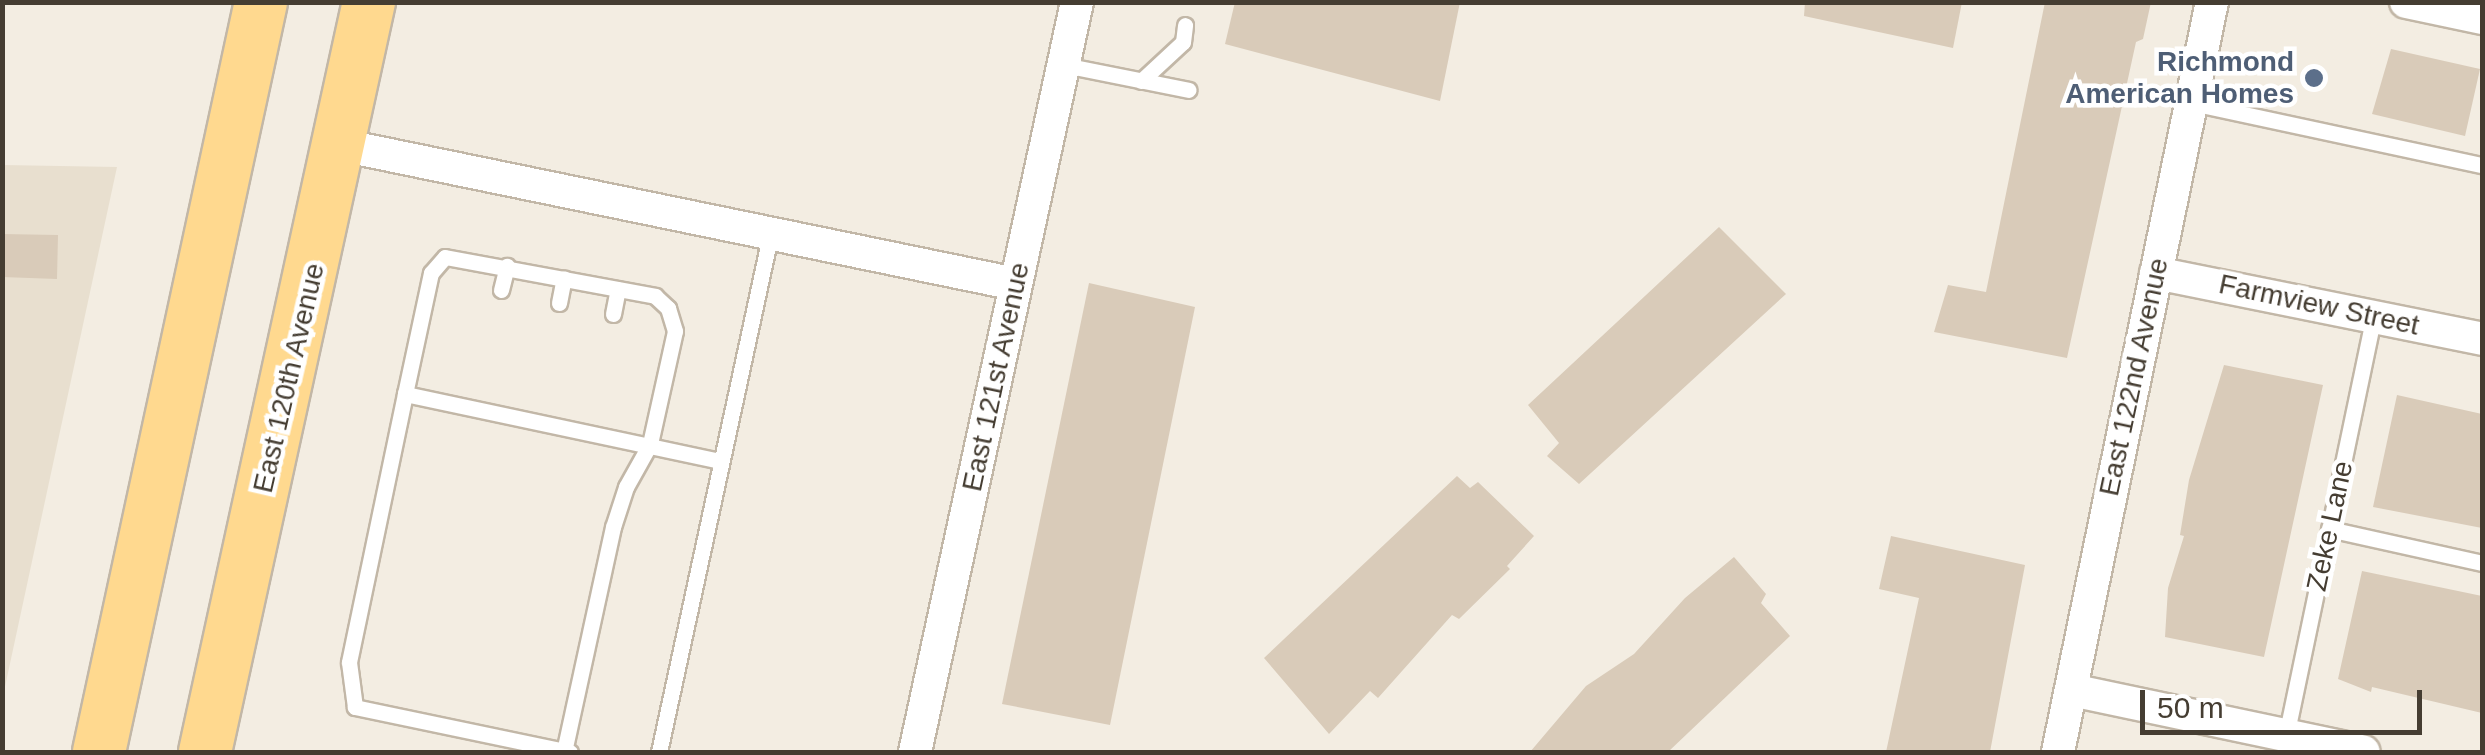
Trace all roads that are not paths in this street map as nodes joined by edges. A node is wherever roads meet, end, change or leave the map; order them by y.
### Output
1 (260, 2) edge
2 (369, 2) edge
3 (1077, 2) edge
4 (2212, 2) edge
5 (2406, 2) edge
6 (2482, 18) edge
7 (1185, 25) dead end
8 (1064, 65) junction
9 (1140, 81) junction
10 (1189, 90) dead end
11 (2192, 104) junction
12 (341, 144) junction
13 (2482, 166) edge
14 (770, 232) junction
15 (507, 266) junction
16 (2156, 273) junction
17 (564, 278) junction
18 (1016, 284) junction
19 (618, 289) junction
20 (501, 290) dead end
21 (559, 303) dead end
22 (613, 314) dead end
23 (2374, 316) junction
24 (2482, 339) edge
25 (405, 394) junction
26 (537, 403) dead end
27 (591, 414) dead end
28 (533, 420) junction
29 (587, 431) junction
30 (650, 444) junction
31 (721, 461) junction
32 (2329, 529) junction
33 (2482, 563) edge
34 (2072, 690) junction
35 (2286, 736) junction
36 (99, 752) edge
37 (206, 752) edge
38 (567, 752) edge
39 (659, 752) edge
40 (915, 752) edge
41 (2058, 752) edge
42 (2364, 752) edge

1 - 36 main road
2 - 12 main road, East 120th Avenue
3 - 8 street, East 121st Avenue
4 - 11 street, East 122nd Avenue
5 - 6 street
7 - 9 lane
8 - 9 lane
8 - 18 street, East 121st Avenue
9 - 10 lane
11 - 13 lane
11 - 16 street, East 122nd Avenue
12 - 14 street
12 - 37 main road, East 120th Avenue
14 - 18 street
14 - 31 lane
15 - 17 lane
15 - 20 lane
15 - 25 lane
16 - 23 street, Farmview Street
16 - 34 street, East 122nd Avenue
17 - 19 lane
17 - 21 lane
18 - 40 street, East 121st Avenue
19 - 22 lane
19 - 30 lane
23 - 24 street, Farmview Street
23 - 32 lane, Zeke Lane
25 - 28 lane
25 - 38 lane
26 - 28 lane
27 - 29 lane
28 - 29 lane
29 - 30 lane
30 - 31 lane
30 - 38 lane
31 - 39 lane
32 - 33 lane
32 - 35 lane, Zeke Lane
34 - 35 street
34 - 41 street, East 122nd Avenue
35 - 42 street

